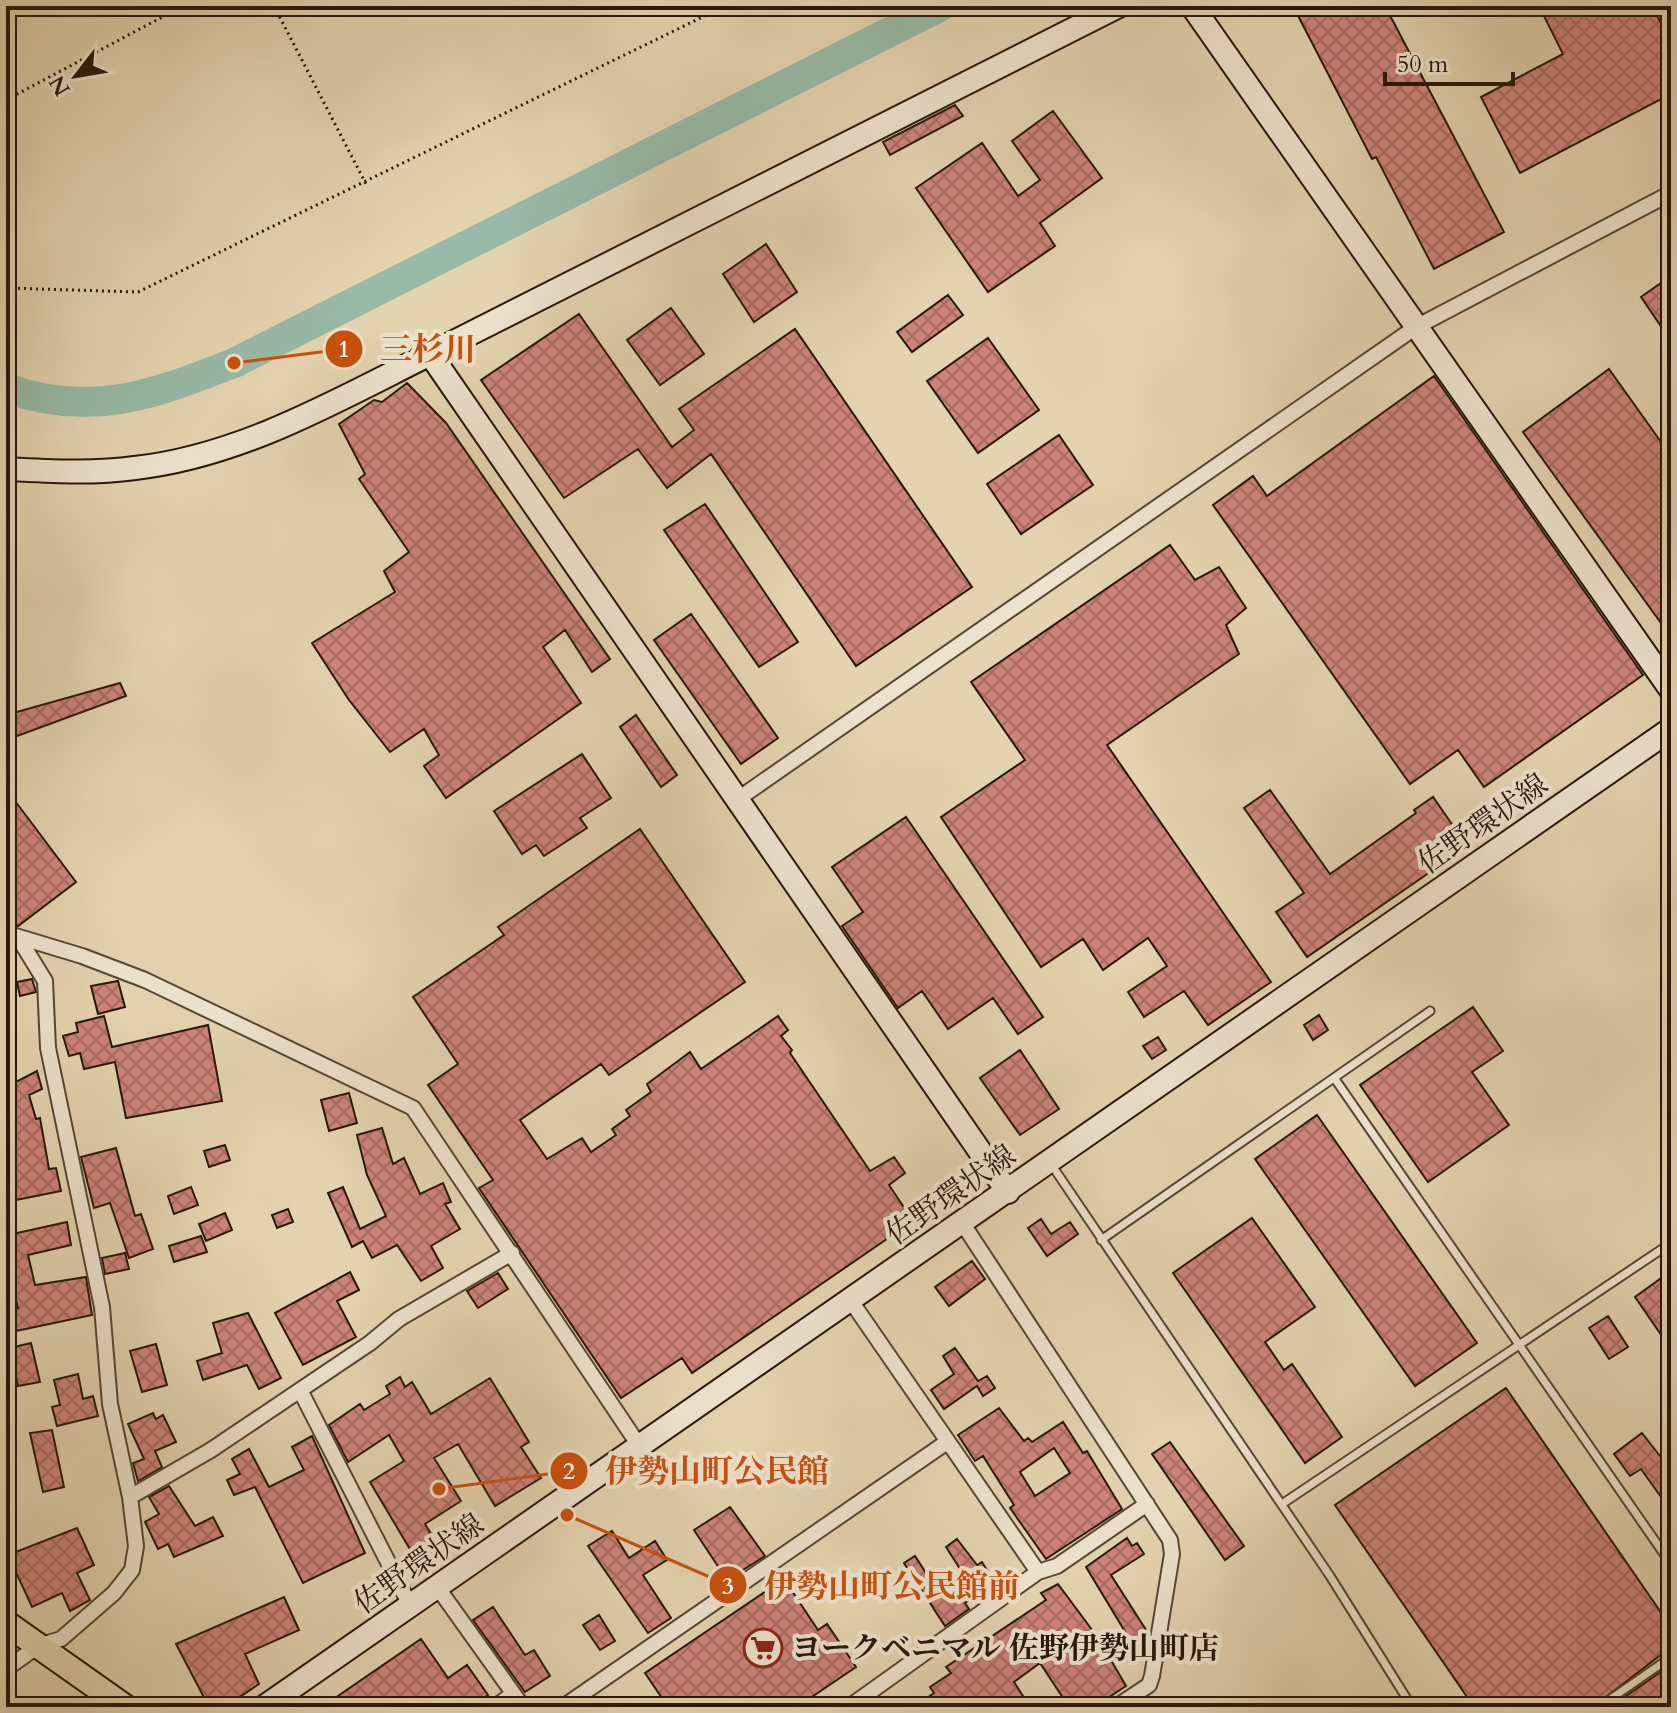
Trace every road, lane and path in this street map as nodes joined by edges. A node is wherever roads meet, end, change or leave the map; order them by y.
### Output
1 (183, 6) edge
2 (274, 6) edge
3 (725, 6) edge
4 (1119, 6) edge
5 (1192, 6) edge
6 (6, 100) edge
7 (366, 184) junction
8 (1671, 193) edge
9 (6, 288) edge
10 (1416, 327) junction
11 (430, 354) junction
12 (6, 469) edge
13 (1671, 690) edge
14 (1671, 729) edge
15 (738, 799) junction
16 (12, 935) edge
17 (1430, 1011) dead end
18 (1335, 1079) junction
19 (1050, 1163) junction
20 (1008, 1192) junction
21 (963, 1224) junction
22 (1101, 1240) junction
23 (1671, 1243) edge
24 (512, 1253) junction
25 (851, 1301) junction
26 (1516, 1345) junction
27 (300, 1390) junction
28 (947, 1442) junction
29 (640, 1447) junction
30 (130, 1497) junction
31 (1147, 1504) junction
32 (1282, 1504) junction
33 (1671, 1564) edge
34 (1038, 1572) junction
35 (438, 1588) junction
36 (411, 1607) junction
37 (6, 1623) edge
38 (38, 1646) junction
39 (1671, 1657) edge
40 (6, 1669) edge
41 (513, 1694) junction
42 (125, 1707) edge
43 (264, 1707) edge
44 (495, 1707) edge
45 (523, 1707) edge
46 (563, 1707) edge
47 (849, 1707) edge
48 (1116, 1707) edge
49 (1412, 1707) edge
50 (1599, 1707) edge

1 - 6 path
2 - 7 path
3 - 7 path
4 - 11 street
5 - 10 street
7 - 9 path
8 - 10 street
10 - 13 street
10 - 15 street
11 - 12 street
11 - 15 street
14 - 19 street, 佐野環状線
15 - 20 street
16 - 24 street
16 - 30 street
17 - 18 lane
18 - 22 lane
18 - 26 lane
19 - 20 street, 佐野環状線
19 - 22 lane
20 - 21 street, 佐野環状線
21 - 25 street, 佐野環状線
21 - 31 street
22 - 32 lane
23 - 26 lane
24 - 27 street
24 - 29 street
25 - 28 street
25 - 29 street, 佐野環状線
26 - 32 lane
26 - 33 lane
27 - 30 street
27 - 36 street
28 - 34 street
28 - 46 street
29 - 35 street, 佐野環状線
30 - 38 street
31 - 34 street
31 - 48 street
32 - 49 lane
34 - 47 street
35 - 36 street, 佐野環状線
35 - 41 street
36 - 43 street, 佐野環状線
37 - 38 main road
38 - 40 street
38 - 42 main road
39 - 50 lane
41 - 44 street
41 - 45 street

